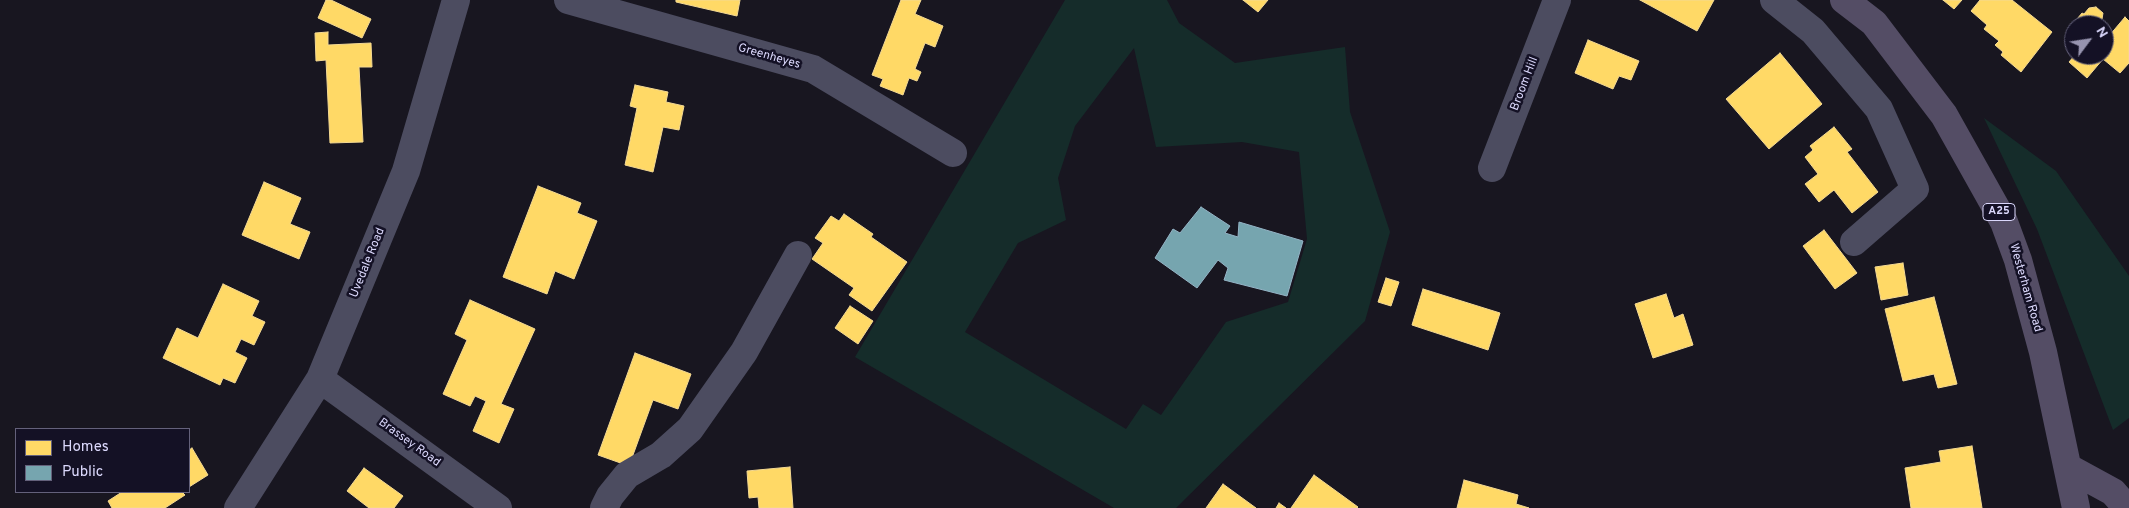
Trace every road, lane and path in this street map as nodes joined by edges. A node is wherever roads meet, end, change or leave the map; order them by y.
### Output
1 (456, 0) edge
2 (568, 0) edge
3 (1557, 0) edge
4 (1774, 0) edge
5 (1844, 0) edge
6 (953, 152) dead end
7 (1492, 168) dead end
8 (1854, 242) dead end
9 (798, 255) dead end
10 (320, 379) junction
11 (2068, 468) junction
12 (238, 508) edge
13 (498, 508) edge
14 (604, 508) edge
15 (2076, 508) edge
16 (2127, 508) edge

1 - 10 street, Uvedale Road
2 - 6 street, Greenheyes
3 - 7 street, Broom Hill
4 - 8 street
5 - 11 main road, Westerham Road / A25
9 - 14 street
10 - 12 street, Uvedale Road
10 - 13 street, Brassey Road
11 - 15 main road, Westerham Road / A25
11 - 16 main road

